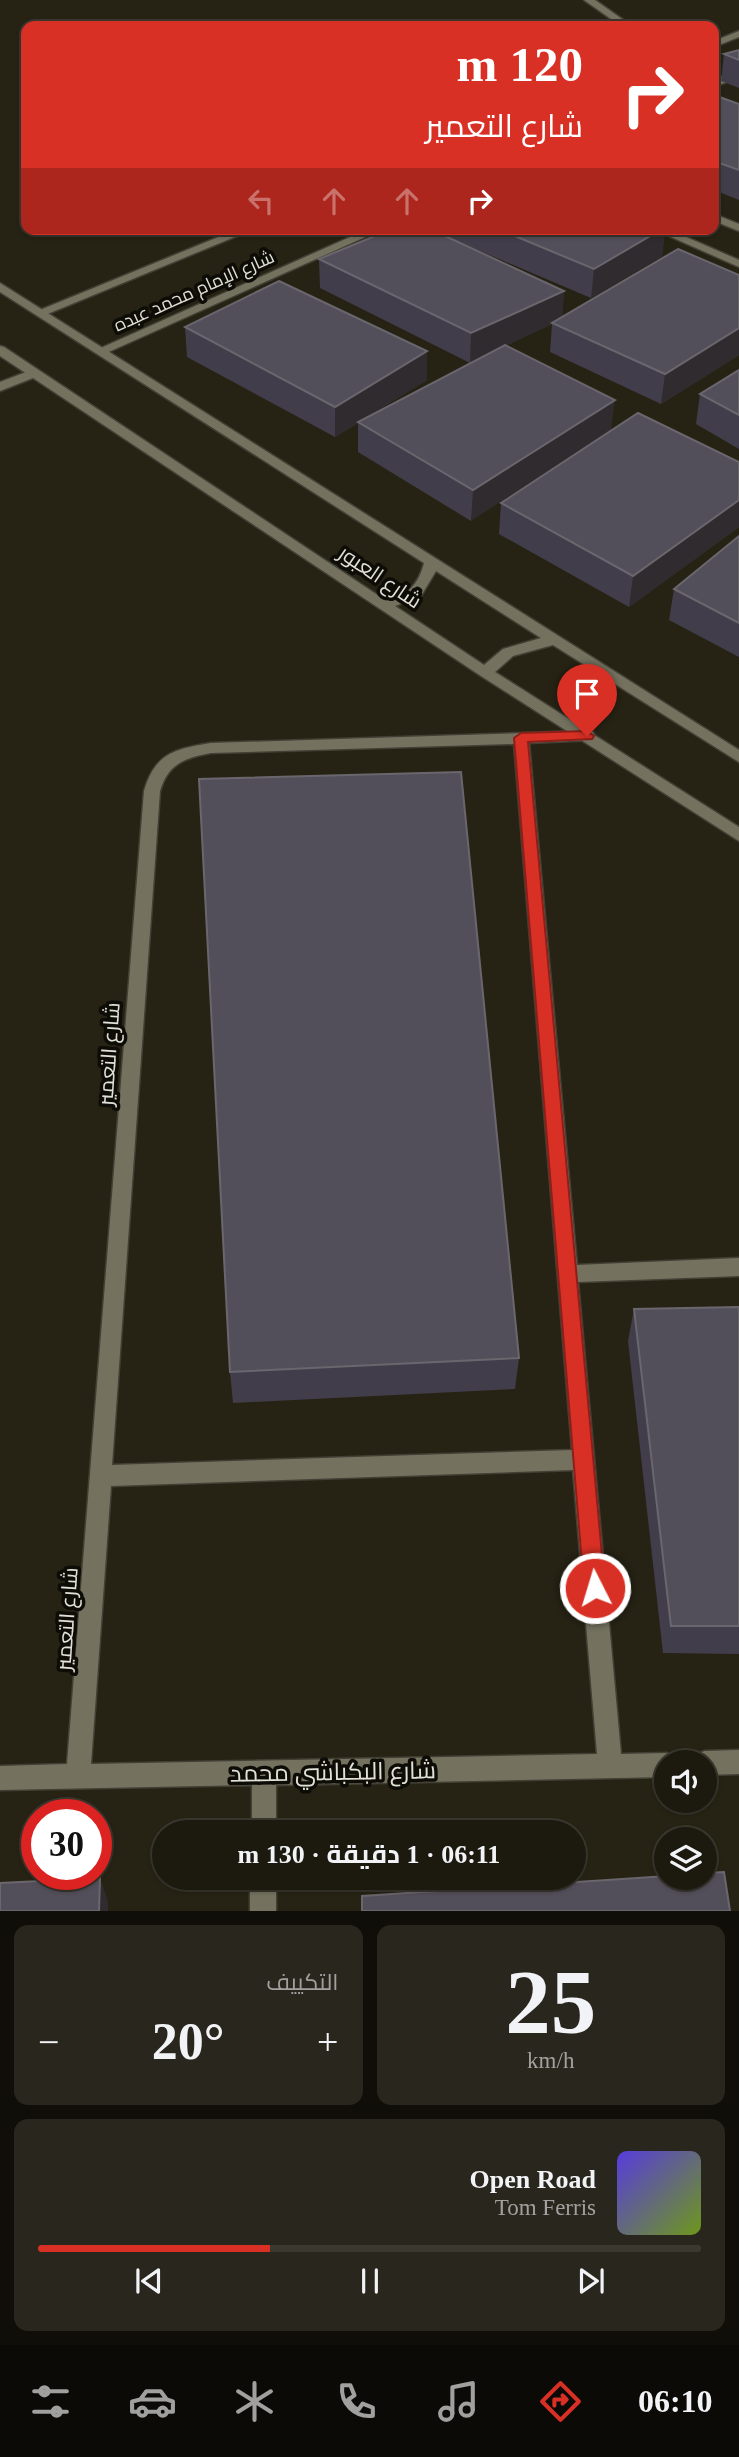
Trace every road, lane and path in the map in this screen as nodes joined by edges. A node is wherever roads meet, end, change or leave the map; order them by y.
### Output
1 (589, 0) edge
2 (620, 21) edge
3 (739, 34) edge
4 (719, 42) edge
5 (739, 73) edge
6 (719, 82) edge
7 (719, 219) edge
8 (739, 228) edge
9 (234, 235) edge
10 (364, 235) edge
11 (672, 235) edge
12 (739, 264) edge
13 (0, 287) edge
14 (41, 312) junction
15 (0, 350) edge
16 (100, 351) junction
17 (34, 373) junction
18 (0, 387) edge
19 (432, 560) junction
20 (381, 602) junction
21 (558, 640) junction
22 (486, 673) junction
23 (587, 736) junction
24 (521, 738) junction
25 (739, 757) edge
26 (739, 835) edge
27 (739, 1267) edge
28 (567, 1274) junction
29 (584, 1460) junction
30 (101, 1476) junction
31 (739, 1762) edge
32 (717, 1763) edge
33 (654, 1765) edge
34 (610, 1767) junction
35 (264, 1773) junction
36 (78, 1777) junction
37 (0, 1778) edge
38 (264, 1820) edge
39 (263, 1890) edge
40 (263, 1911) edge

1 - 2 street
3 - 4 street
5 - 6 street
7 - 8 street
9 - 14 street, شارع الإمام محمد عبده
10 - 16 street, شارع الإمام محمد عبده
11 - 12 street
13 - 14 street, شارع العبور
14 - 16 street, شارع العبور
15 - 17 street, شارع العبور
16 - 19 street, شارع العبور
17 - 18 street
17 - 20 street, شارع العبور
19 - 20 street
19 - 21 street, شارع العبور
20 - 22 street, شارع العبور
21 - 22 street
21 - 25 street, شارع العبور
22 - 23 street, شارع العبور
23 - 24 street, شارع التعمير
23 - 26 street, شارع العبور
24 - 28 street
24 - 30 street, شارع التعمير
27 - 28 street
28 - 29 street
29 - 30 street
29 - 34 street
30 - 36 street, شارع التعمير
31 - 32 street
33 - 34 street, شارع البكباشي محمد
34 - 35 street, شارع البكباشي محمد
35 - 36 street, شارع البكباشي محمد
35 - 38 street
36 - 37 street, شارع البكباشي محمد
39 - 40 street

